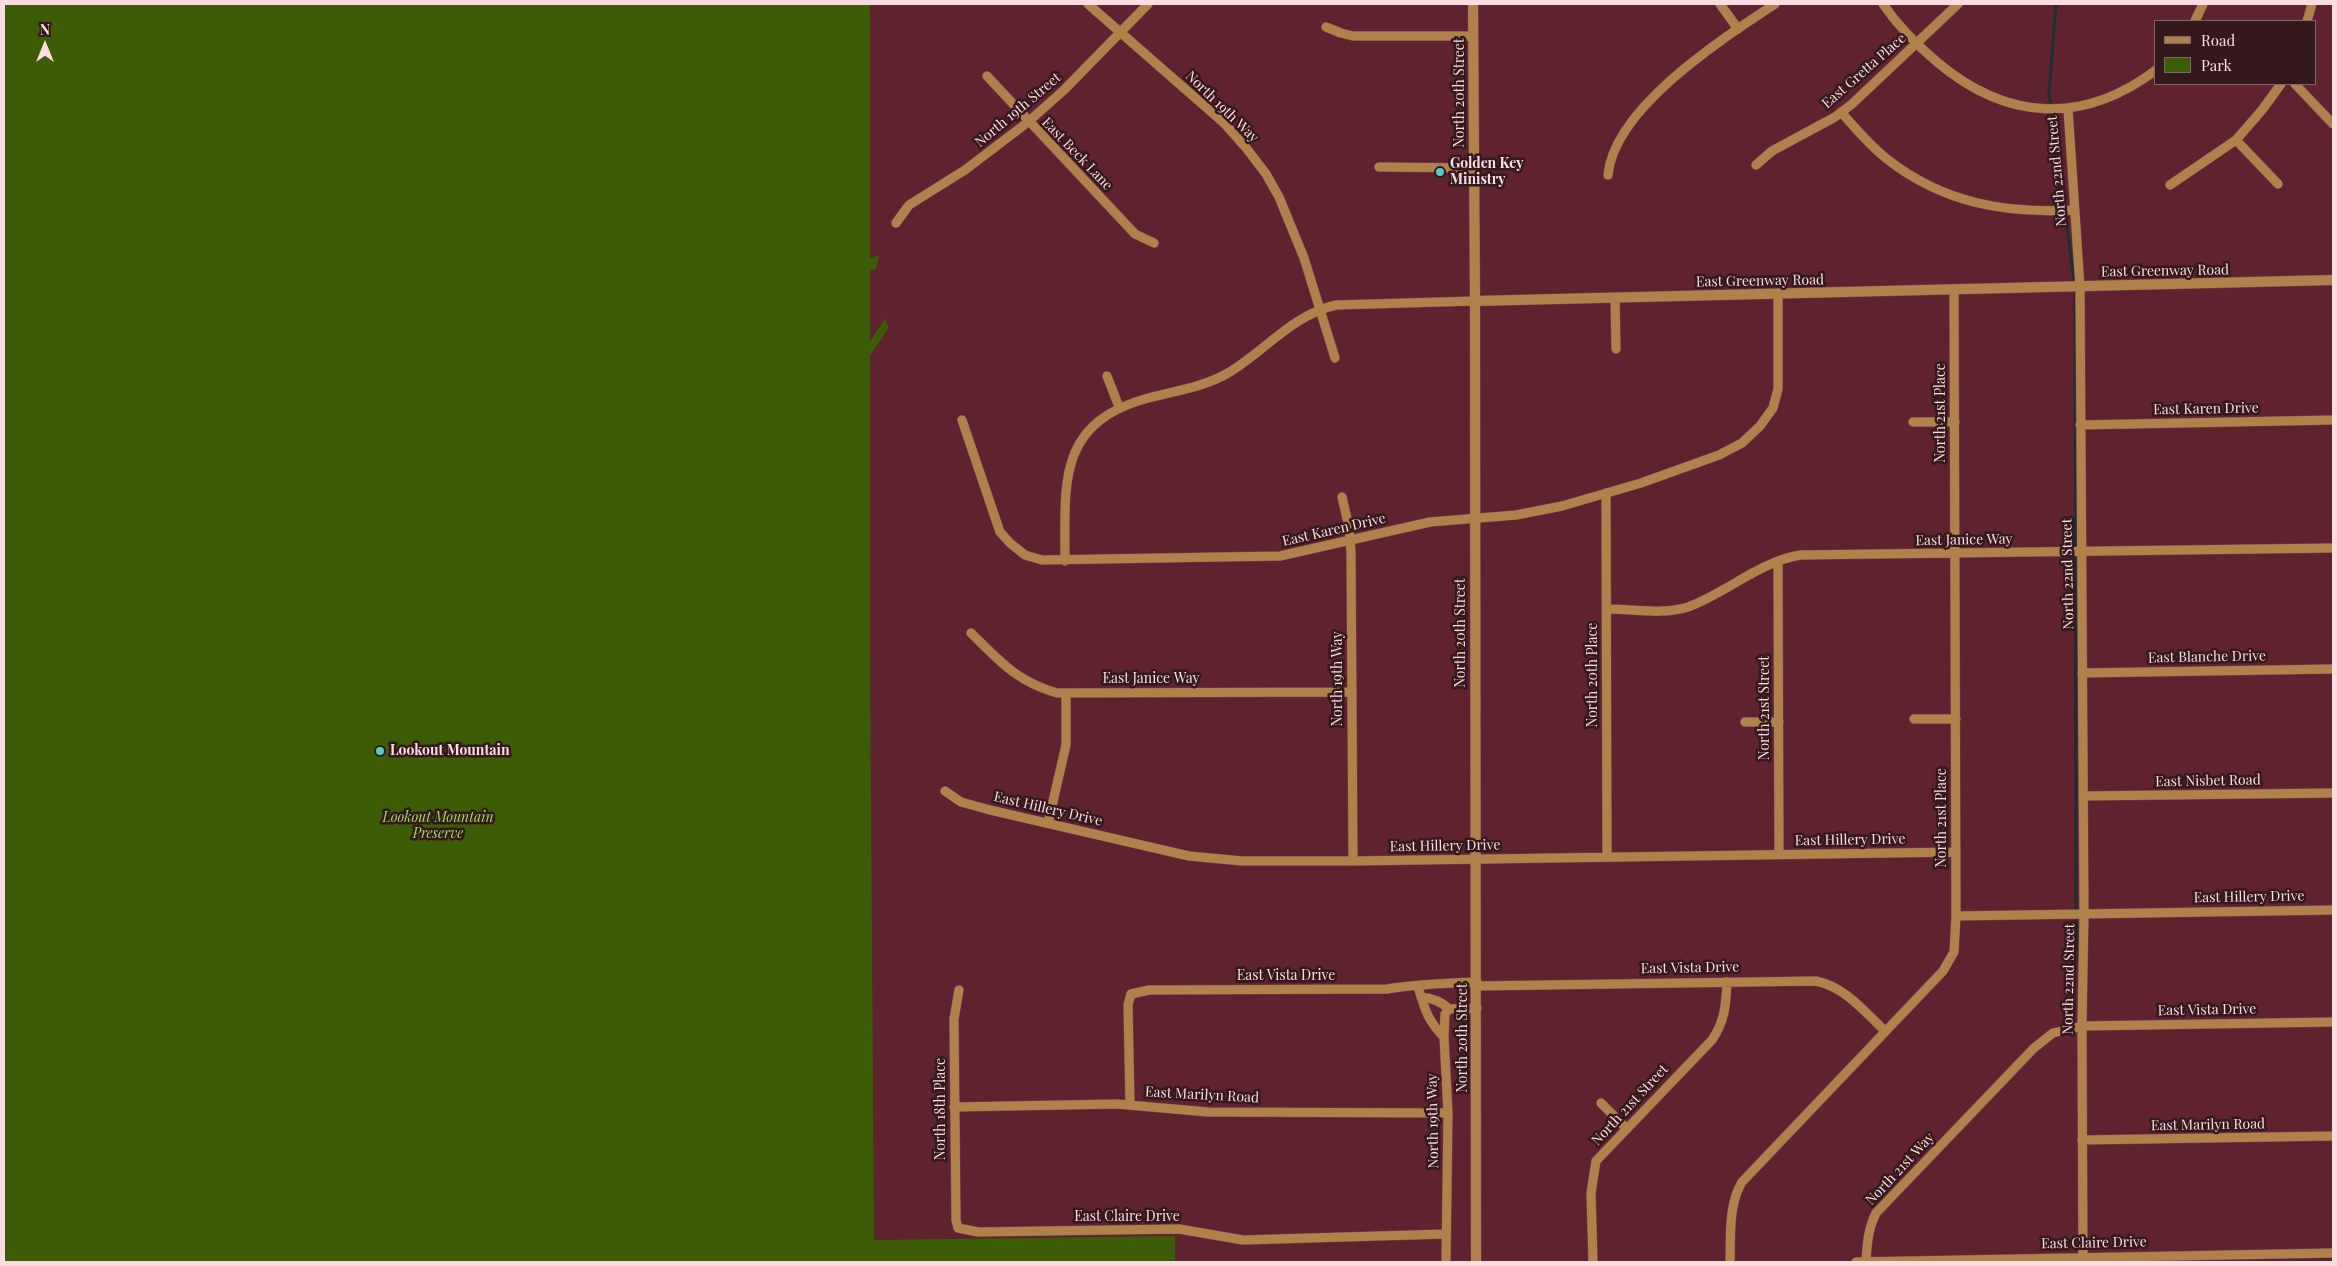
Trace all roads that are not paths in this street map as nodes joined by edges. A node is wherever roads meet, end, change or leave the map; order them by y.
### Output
1 (1088, 4) edge
2 (1148, 4) edge
3 (1473, 4) edge
4 (1720, 4) edge
5 (1774, 4) edge
6 (1883, 4) edge
7 (1958, 4) edge
8 (2203, 4) edge
9 (2312, 4) edge
10 (2196, 20) edge
11 (2307, 20) edge
12 (1326, 27) dead end
13 (1738, 29) junction
14 (1121, 32) junction
15 (1473, 36) junction
16 (1917, 44) junction
17 (2154, 71) edge
18 (987, 76) dead end
19 (2279, 85) edge
20 (2296, 85) edge
21 (2068, 109) junction
22 (1841, 112) junction
23 (1028, 122) junction
24 (2333, 124) edge
25 (2236, 140) junction
26 (1756, 165) dead end
27 (1379, 167) dead end
28 (1474, 168) junction
29 (1608, 175) dead end
30 (2278, 184) dead end
31 (2170, 185) dead end
32 (2075, 210) junction
33 (896, 223) dead end
34 (1154, 243) dead end
35 (2333, 280) edge
36 (2080, 287) junction
37 (1954, 289) junction
38 (1778, 294) junction
39 (1615, 298) junction
40 (1475, 301) junction
41 (1320, 309) junction
42 (1616, 349) dead end
43 (1335, 358) dead end
44 (1107, 376) dead end
45 (1120, 408) junction
46 (962, 420) dead end
47 (2333, 420) edge
48 (1913, 422) dead end
49 (1955, 422) junction
50 (2080, 425) junction
51 (1606, 493) junction
52 (1342, 497) dead end
53 (1475, 518) junction
54 (1350, 540) junction
55 (2333, 548) edge
56 (2081, 552) junction
57 (1955, 554) junction
58 (1065, 561) junction
59 (1778, 561) junction
60 (1607, 610) junction
61 (971, 633) dead end
62 (2333, 669) edge
63 (2082, 673) junction
64 (1352, 692) junction
65 (1066, 694) junction
66 (1914, 719) dead end
67 (1956, 719) junction
68 (1745, 722) dead end
69 (1779, 722) junction
70 (945, 791) dead end
71 (2333, 793) edge
72 (2083, 796) junction
73 (1048, 823) junction
74 (1956, 852) junction
75 (1779, 855) junction
76 (1607, 857) junction
77 (1475, 859) junction
78 (1353, 861) junction
79 (2333, 910) edge
80 (2084, 914) junction
81 (1956, 916) junction
82 (1727, 982) junction
83 (1442, 983) junction
84 (1477, 984) junction
85 (1418, 987) junction
86 (959, 990) dead end
87 (1421, 997) junction
88 (1439, 1002) junction
89 (1477, 1008) junction
90 (1449, 1009) junction
91 (2333, 1022) edge
92 (2082, 1026) junction
93 (1885, 1031) junction
94 (1444, 1037) junction
95 (1601, 1103) dead end
96 (1130, 1105) junction
97 (954, 1107) junction
98 (1448, 1113) junction
99 (1627, 1128) junction
100 (1957, 1128) junction
101 (1965, 1136) dead end
102 (2333, 1136) edge
103 (2082, 1140) junction
104 (958, 1228) joint
105 (1446, 1234) junction
106 (2333, 1253) edge
107 (2083, 1260) edge
108 (1446, 1262) edge
109 (1476, 1262) edge
110 (1593, 1262) edge
111 (1730, 1262) edge
112 (1856, 1262) edge
113 (1866, 1262) edge

1 - 14 street, North 19th Way
2 - 14 street, North 19th Street
3 - 15 street, North 20th Street
4 - 13 street
5 - 13 street
6 - 16 street, North 22nd Street
7 - 16 street, East Gretta Place
8 - 10 street
9 - 11 street
12 - 15 street
13 - 29 street
14 - 23 street, North 19th Street
14 - 41 street, North 19th Way
15 - 28 street, North 20th Street
16 - 21 street, North 22nd Street
16 - 22 street, East Gretta Place
17 - 21 street
18 - 23 street, East Beck Lane
19 - 25 street
20 - 24 street
21 - 32 street, North 22nd Street
22 - 26 street, East Gretta Place
22 - 32 street
23 - 33 street, North 19th Street
23 - 34 street, East Beck Lane
25 - 30 street
25 - 31 street
27 - 28 street
28 - 40 street, North 20th Street
32 - 36 street, North 22nd Street
35 - 36 street, East Greenway Road
36 - 37 street, East Greenway Road
36 - 50 street, North 22nd Street
37 - 38 street, East Greenway Road
37 - 49 street, North 21st Place
38 - 39 street, East Greenway Road
38 - 51 street, East Karen Drive
39 - 40 street, East Greenway Road
39 - 42 street
40 - 41 street, East Greenway Road
40 - 53 street, North 20th Street
41 - 43 street, North 19th Way
41 - 45 street, East Greenway Road
44 - 45 street
45 - 58 street, East Greenway Road
46 - 58 street, East Karen Drive
47 - 50 street, East Karen Drive
48 - 49 street
49 - 57 street, North 21st Place
50 - 56 street, North 22nd Street
51 - 53 street, East Karen Drive
51 - 60 street, North 20th Place
52 - 54 street, North 19th Way
53 - 54 street, East Karen Drive
53 - 77 street, North 20th Street
54 - 58 street, East Karen Drive
54 - 64 street, North 19th Way
55 - 56 street, East Janice Way
56 - 57 street, East Janice Way
56 - 63 street, North 22nd Street
57 - 59 street, East Janice Way
57 - 67 street, North 21st Place
59 - 60 street, East Janice Way
59 - 69 street, North 21st Street
60 - 76 street, North 20th Place
61 - 65 street, East Janice Way
62 - 63 street, East Blanche Drive
63 - 72 street, North 22nd Street
64 - 65 street, East Janice Way
64 - 78 street, North 19th Way
65 - 73 street
66 - 67 street
67 - 74 street, North 21st Place
68 - 69 street
69 - 75 street, North 21st Street
70 - 73 street, East Hillery Drive
71 - 72 street, East Nisbet Road
72 - 80 street, North 22nd Street
73 - 78 street, East Hillery Drive
74 - 75 street, East Hillery Drive
74 - 81 street, North 21st Place
75 - 76 street, East Hillery Drive
76 - 77 street, East Hillery Drive
77 - 78 street, East Hillery Drive
77 - 84 street, North 20th Street
79 - 80 street, East Hillery Drive
80 - 81 street, East Hillery Drive
80 - 92 street, North 22nd Street
81 - 93 street, North 21st Place
82 - 84 street, East Vista Drive
82 - 93 street, East Vista Drive
82 - 99 street, North 21st Street
83 - 84 street, East Vista Drive
83 - 85 street, East Vista Drive
83 - 88 street
84 - 89 street, North 20th Street
85 - 87 street
85 - 96 street, East Vista Drive
86 - 97 street, North 18th Place
87 - 88 street
87 - 94 street
88 - 90 street
89 - 90 street
89 - 109 street, North 20th Street
90 - 94 street
91 - 92 street, East Vista Drive
92 - 100 street, North 21st Way
92 - 103 street, North 22nd Street
93 - 111 street, North 21st Place
94 - 98 street, North 19th Way
95 - 99 street
96 - 97 street, East Marilyn Road
96 - 98 street, East Marilyn Road
97 - 104 street, North 18th Place
98 - 105 street, North 19th Way
99 - 110 street, North 21st Street
100 - 101 street
100 - 113 street, North 21st Way
102 - 103 street, East Marilyn Road
103 - 107 street, North 22nd Street
104 - 105 street, East Claire Drive
105 - 108 street, North 19th Way
106 - 107 street, East Claire Drive
107 - 113 street, East Claire Drive
112 - 113 street, East Claire Drive

